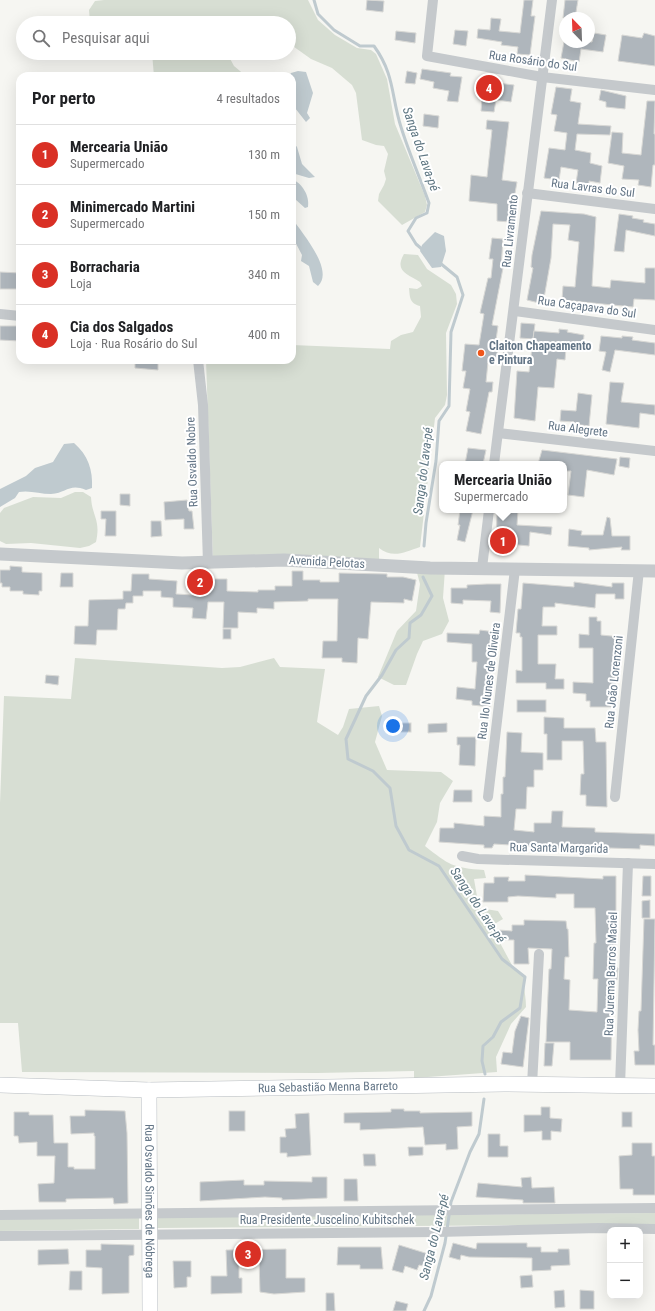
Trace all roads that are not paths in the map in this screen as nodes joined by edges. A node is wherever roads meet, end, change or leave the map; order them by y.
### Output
1 (433, 0) edge
2 (552, 0) edge
3 (542, 77) junction
4 (655, 90) edge
5 (527, 193) junction
6 (655, 209) edge
7 (515, 311) junction
8 (0, 314) edge
9 (16, 316) edge
10 (655, 330) edge
11 (198, 364) edge
12 (498, 433) junction
13 (655, 451) edge
14 (494, 461) edge
15 (489, 513) edge
16 (0, 554) edge
17 (208, 563) junction
18 (482, 568) junction
19 (515, 569) junction
20 (639, 570) junction
21 (655, 571) edge
22 (488, 797) dead end
23 (615, 797) dead end
24 (462, 856) dead end
25 (628, 863) junction
26 (655, 864) edge
27 (539, 954) dead end
28 (0, 1085) edge
29 (532, 1085) junction
30 (620, 1086) junction
31 (655, 1086) edge
32 (149, 1090) junction
33 (655, 1208) edge
34 (150, 1212) junction
35 (0, 1215) edge
36 (655, 1229) edge
37 (150, 1234) junction
38 (0, 1236) edge
39 (150, 1311) edge

1 - 3 street, Rua Rosário do Sul
2 - 3 street, Rua Livramento
3 - 4 street, Rua Rosário do Sul
3 - 5 street, Rua Livramento
5 - 6 street, Rua Lavras do Sul
5 - 7 street, Rua Livramento
7 - 10 street, Rua Caçapava do Sul
7 - 12 street, Rua Livramento
8 - 9 street
11 - 17 street, Rua Osvaldo Nobre
12 - 13 street, Rua Alegrete
12 - 14 street, Rua Livramento
15 - 18 street
16 - 17 street, Avenida Pelotas
17 - 18 street, Avenida Pelotas
18 - 19 street, Avenida Pelotas
19 - 20 street, Avenida Pelotas
19 - 22 street, Rua Ilo Nunes de Oliveira
20 - 21 street, Avenida Pelotas
20 - 23 street, Rua João Lorenzoni
24 - 25 street, Rua Santa Margarida
25 - 26 street, Rua Santa Margarida
25 - 30 street, Rua Jurema Barros Maciel
27 - 29 street
28 - 32 main road, Rua Sebastião Menna Barreto
29 - 30 main road, Rua Sebastião Menna Barreto
29 - 32 main road, Rua Sebastião Menna Barreto
30 - 31 main road, Rua Sebastião Menna Barreto
32 - 34 main road, Rua Osvaldo Simões de Nóbrega
33 - 34 street, Rua Presidente Juscelino Kubitschek
34 - 35 street, Rua Presidente Juscelino Kubitschek
34 - 37 main road, Rua Osvaldo Simões de Nóbrega
36 - 37 street, Rua Presidente Juscelino Kubitschek
37 - 38 street, Rua Presidente Juscelino Kubitschek
37 - 39 main road, Rua Osvaldo Simões de Nóbrega

